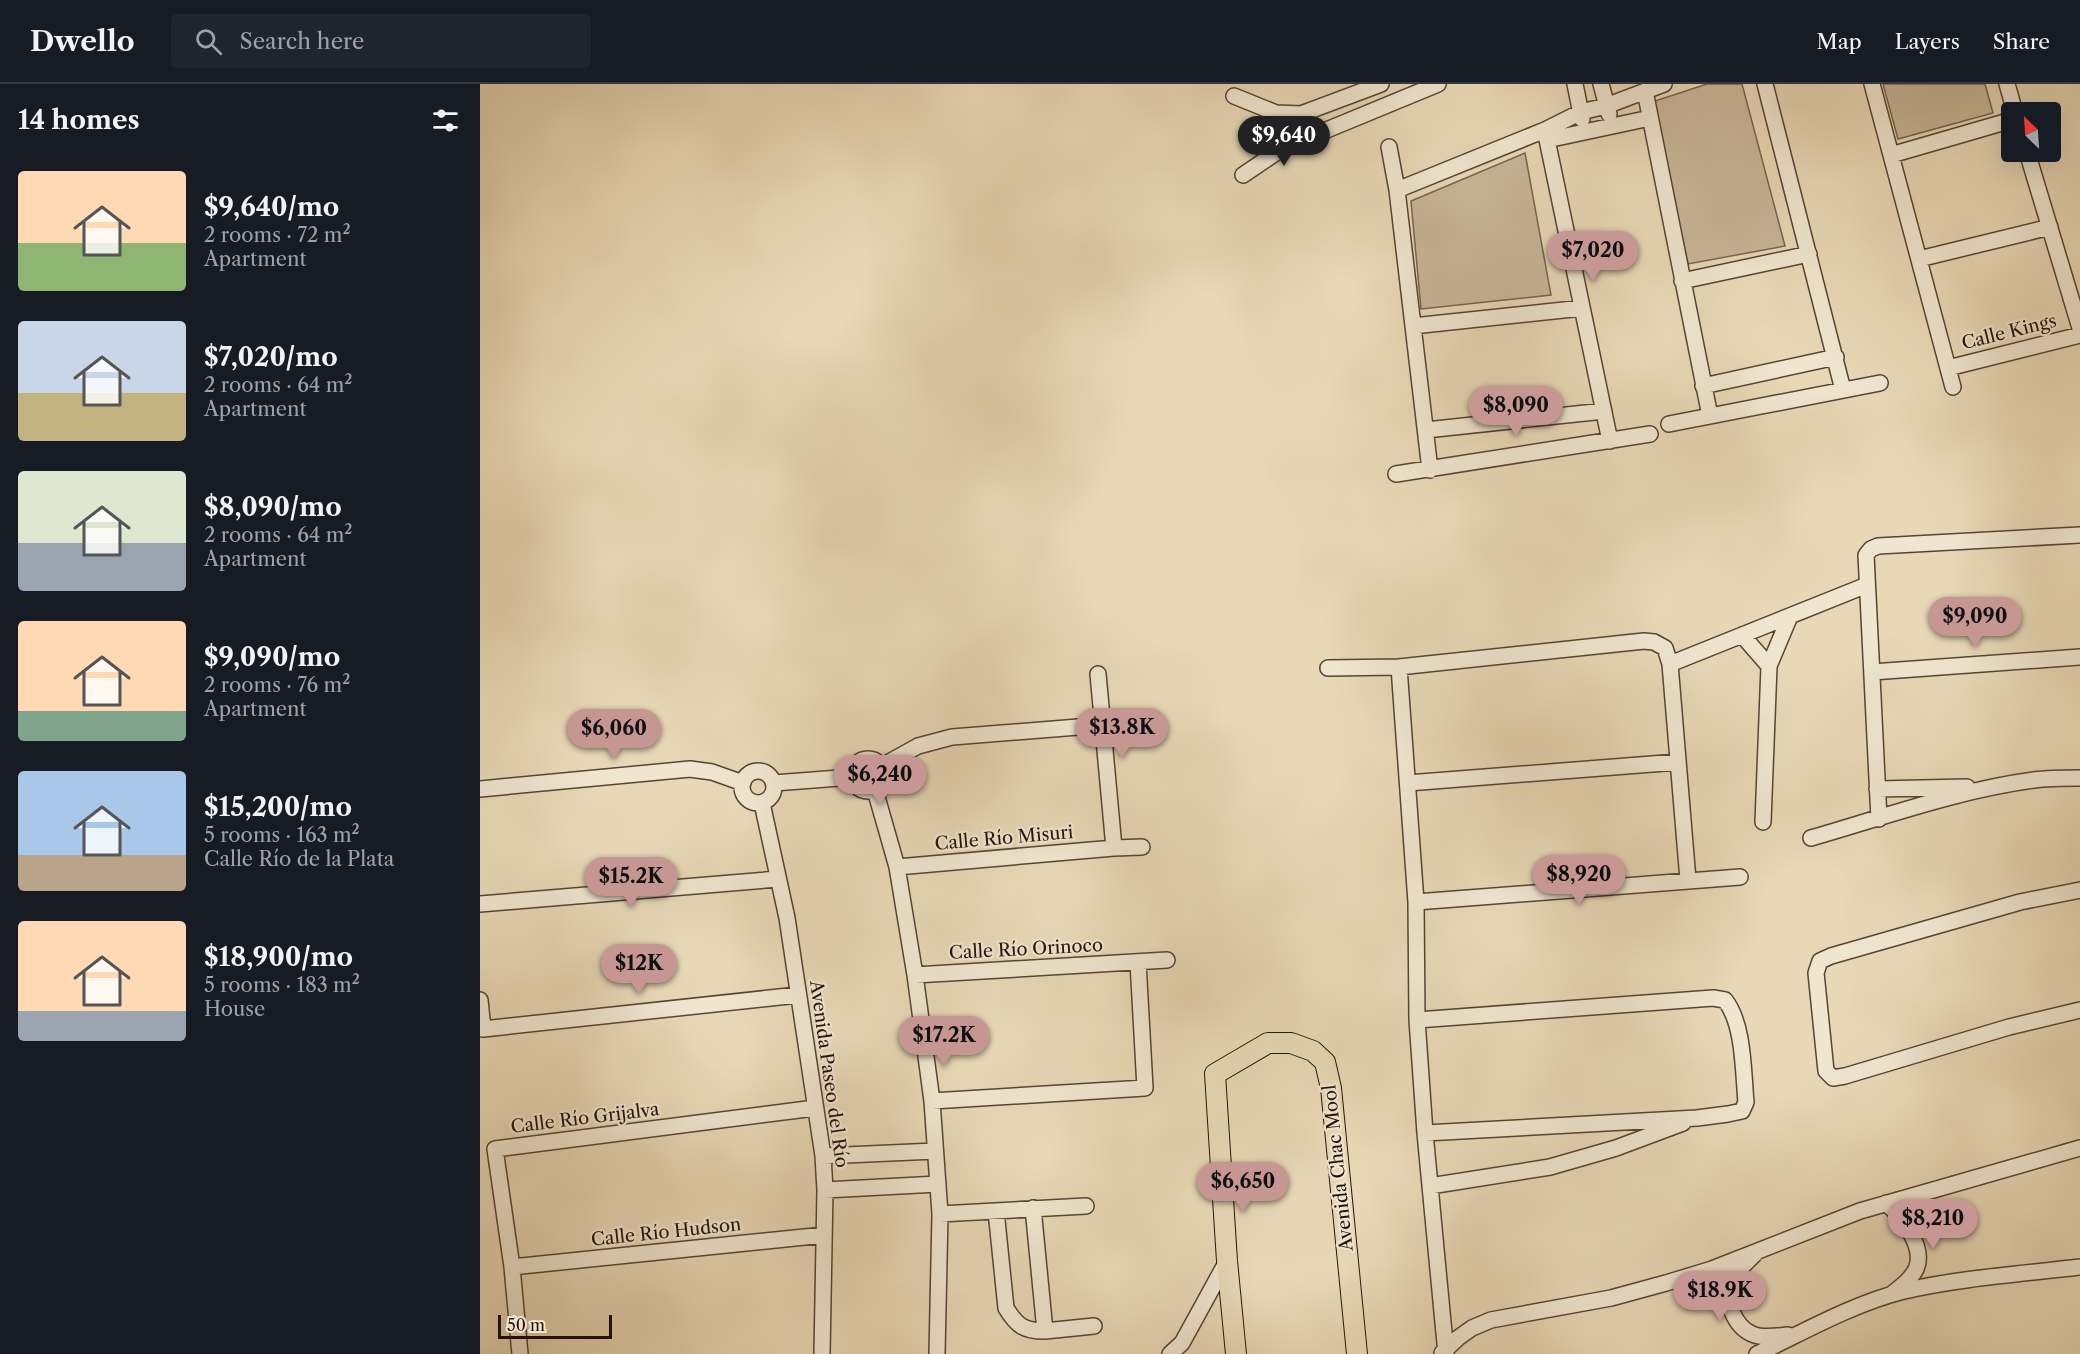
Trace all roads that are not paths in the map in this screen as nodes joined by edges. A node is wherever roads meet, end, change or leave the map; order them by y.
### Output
1 (1382, 84) edge
2 (1438, 84) edge
3 (1575, 84) edge
4 (1601, 84) edge
5 (1664, 84) edge
6 (1765, 84) edge
7 (1872, 84) edge
8 (2007, 84) edge
9 (1645, 91) junction
10 (1234, 96) dead end
11 (1349, 97) junction
12 (2012, 102) edge
13 (1606, 106) junction
14 (1581, 112) junction
15 (1276, 113) junction
16 (1355, 118) junction
17 (1650, 118) junction
18 (2001, 123) edge
19 (1611, 126) junction
20 (1585, 132) junction
21 (1546, 135) junction
22 (1286, 147) junction
23 (1389, 147) dead end
24 (1891, 154) junction
25 (2030, 162) edge
26 (1242, 175) dead end
27 (1397, 190) junction
28 (2050, 227) junction
29 (1809, 254) junction
30 (1919, 259) junction
31 (1682, 281) junction
32 (1582, 308) junction
33 (1413, 326) junction
34 (2080, 328) edge
35 (2080, 334) edge
36 (1836, 357) junction
37 (1948, 368) junction
38 (1880, 382) dead end
39 (1703, 386) junction
40 (1953, 387) dead end
41 (1843, 390) junction
42 (1604, 411) junction
43 (1710, 416) junction
44 (1669, 424) dead end
45 (1426, 430) junction
46 (1650, 434) dead end
47 (1610, 441) junction
48 (1430, 470) junction
49 (1396, 474) dead end
50 (2080, 535) edge
51 (1867, 585) junction
52 (1790, 616) junction
53 (1742, 635) junction
54 (2080, 657) edge
55 (1670, 664) junction
56 (1769, 666) junction
57 (1399, 667) junction
58 (1328, 668) dead end
59 (1872, 672) junction
60 (1098, 674) dead end
61 (1103, 725) junction
62 (1678, 762) junction
63 (882, 766) junction
64 (852, 777) junction
65 (2080, 778) edge
66 (743, 783) junction
67 (774, 783) junction
68 (1408, 783) junction
69 (2000, 786) junction
70 (480, 789) edge
71 (1877, 789) junction
72 (875, 790) junction
73 (762, 803) junction
74 (1878, 819) junction
75 (1763, 822) dead end
76 (1811, 838) dead end
77 (1142, 847) dead end
78 (1114, 848) junction
79 (897, 867) junction
80 (1740, 877) dead end
81 (778, 879) junction
82 (1688, 880) junction
83 (2080, 890) edge
84 (1416, 902) junction
85 (480, 904) edge
86 (1167, 960) dead end
87 (1138, 962) junction
88 (915, 975) junction
89 (798, 995) junction
90 (480, 1000) edge
91 (2080, 1010) edge
92 (1417, 1020) junction
93 (932, 1101) junction
94 (815, 1108) junction
95 (1697, 1118) junction
96 (1425, 1133) junction
97 (2080, 1148) edge
98 (935, 1151) junction
99 (823, 1156) junction
100 (938, 1184) junction
101 (1430, 1186) junction
102 (825, 1190) junction
103 (1886, 1203) junction
104 (1086, 1206) dead end
105 (1033, 1208) junction
106 (996, 1210) junction
107 (939, 1214) junction
108 (824, 1235) junction
109 (1759, 1250) junction
110 (1227, 1261) junction
111 (512, 1267) junction
112 (2080, 1267) edge
113 (1891, 1295) junction
114 (1094, 1326) dead end
115 (1045, 1331) junction
116 (1802, 1333) junction
117 (937, 1353) edge
118 (1444, 1353) edge
119 (520, 1354) edge
120 (822, 1354) edge
121 (1170, 1354) edge
122 (1236, 1354) edge
123 (1358, 1354) edge
124 (1757, 1354) edge

1 - 11 street
2 - 16 street
3 - 14 street
4 - 13 street
5 - 9 street
6 - 29 street
7 - 24 street, Calle Kings
8 - 12 street
9 - 13 street
9 - 17 street
10 - 15 street
11 - 15 street
11 - 16 street
13 - 14 street
13 - 19 street
14 - 20 street
14 - 21 street
15 - 22 street
16 - 22 street
17 - 19 street
17 - 31 street
18 - 24 street
19 - 20 street
20 - 21 street
21 - 27 street
21 - 32 street
22 - 26 street
23 - 27 street
24 - 30 street, Calle Kings
25 - 28 street, Calle Kings
27 - 33 street
28 - 30 street
28 - 34 street, Calle Kings
29 - 31 street
29 - 36 street
30 - 37 street, Calle Kings
31 - 39 street
32 - 33 street
32 - 42 street
33 - 45 street
35 - 37 street, Calle Kings
36 - 39 street
36 - 41 street
37 - 40 street, Calle Kings
38 - 41 street
39 - 43 street
41 - 43 street
42 - 45 street
42 - 47 street
43 - 44 street
45 - 48 street
46 - 47 street
47 - 48 street
48 - 49 street
50 - 51 street
51 - 52 street
51 - 59 street
52 - 53 street
52 - 56 street
53 - 55 street
53 - 56 street
54 - 59 street
55 - 57 street
55 - 62 street
56 - 75 street
57 - 58 street
57 - 68 street
59 - 71 street
60 - 61 street
61 - 63 street
61 - 78 street
62 - 68 street
62 - 82 street
63 - 64 street
63 - 72 street
64 - 67 street
64 - 72 street
65 - 69 street
66 - 67 street
66 - 70 street
66 - 73 street
67 - 73 street
68 - 84 street
69 - 71 street
69 - 74 street
71 - 74 street
72 - 79 street
73 - 81 street, Avenida Paseo del Río
74 - 76 street
77 - 78 street, Calle Río Misuri
78 - 79 street, Calle Río Misuri
79 - 88 street
80 - 82 street
81 - 85 street
81 - 89 street, Avenida Paseo del Río
82 - 84 street
83 - 91 street
84 - 92 street
86 - 87 street, Calle Río Orinoco
87 - 88 street, Calle Río Orinoco
87 - 93 street
88 - 93 street
89 - 90 street
89 - 94 street, Avenida Paseo del Río
92 - 95 street
92 - 96 street
93 - 98 street
94 - 99 street, Avenida Paseo del Río
94 - 111 street, Calle Río Grijalva
95 - 96 street
95 - 101 street
96 - 101 street
97 - 103 street
98 - 99 street
98 - 100 street
99 - 102 street, Avenida Paseo del Río
100 - 102 street
100 - 107 street
101 - 118 street
102 - 108 street, Avenida Paseo del Río
103 - 109 street
103 - 113 street
104 - 105 street
105 - 106 street
105 - 115 street
106 - 107 street
106 - 115 street
107 - 117 street
108 - 111 street, Calle Río Hudson
108 - 120 street, Avenida Paseo del Río
109 - 116 street
109 - 118 street
110 - 121 street
110 - 122 main road, Avenida Chac Mool
110 - 123 main road, Avenida Chac Mool
111 - 119 street, Calle Río Grijalva
112 - 113 street
113 - 116 street
114 - 115 street
116 - 124 street

